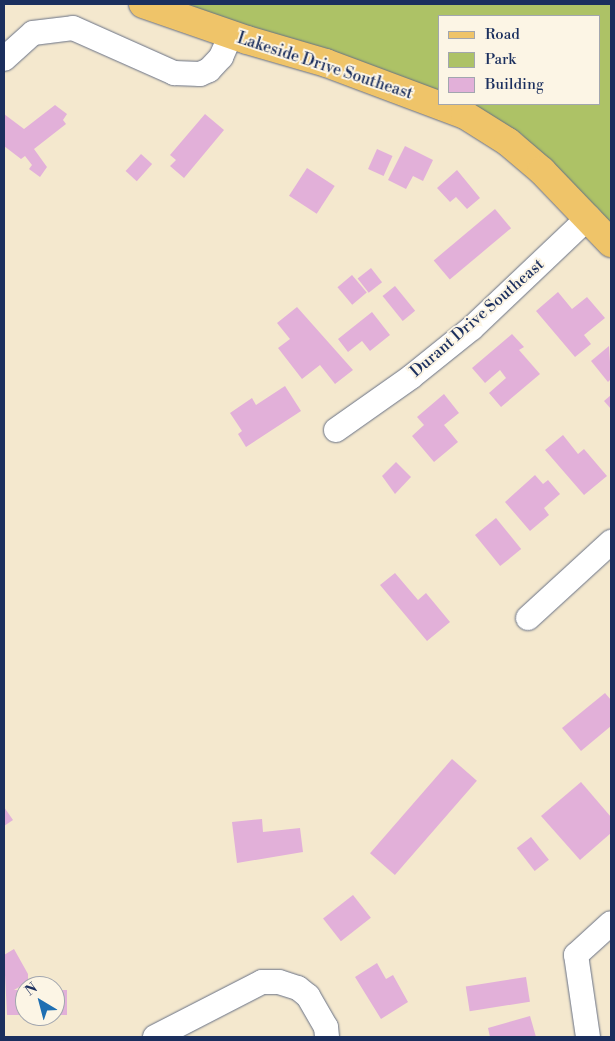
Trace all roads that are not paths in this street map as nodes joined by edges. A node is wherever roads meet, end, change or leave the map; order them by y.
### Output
1 (143, 4) edge
2 (231, 34) junction
3 (4, 59) edge
4 (438, 105) edge
5 (438, 105) edge
6 (589, 217) junction
7 (611, 242) edge
8 (336, 430) dead end
9 (611, 542) edge
10 (528, 618) dead end
11 (611, 923) edge
12 (155, 1037) edge
13 (327, 1037) edge
14 (588, 1037) edge

1 - 2 main road, Lakeside Drive Southeast
2 - 3 street
2 - 4 main road, Lakeside Drive Southeast
5 - 6 main road, Lakeside Drive Southeast
6 - 7 main road, Lakeside Drive Southeast
6 - 8 street, Durant Drive Southeast
9 - 10 street
11 - 14 street
12 - 13 street

